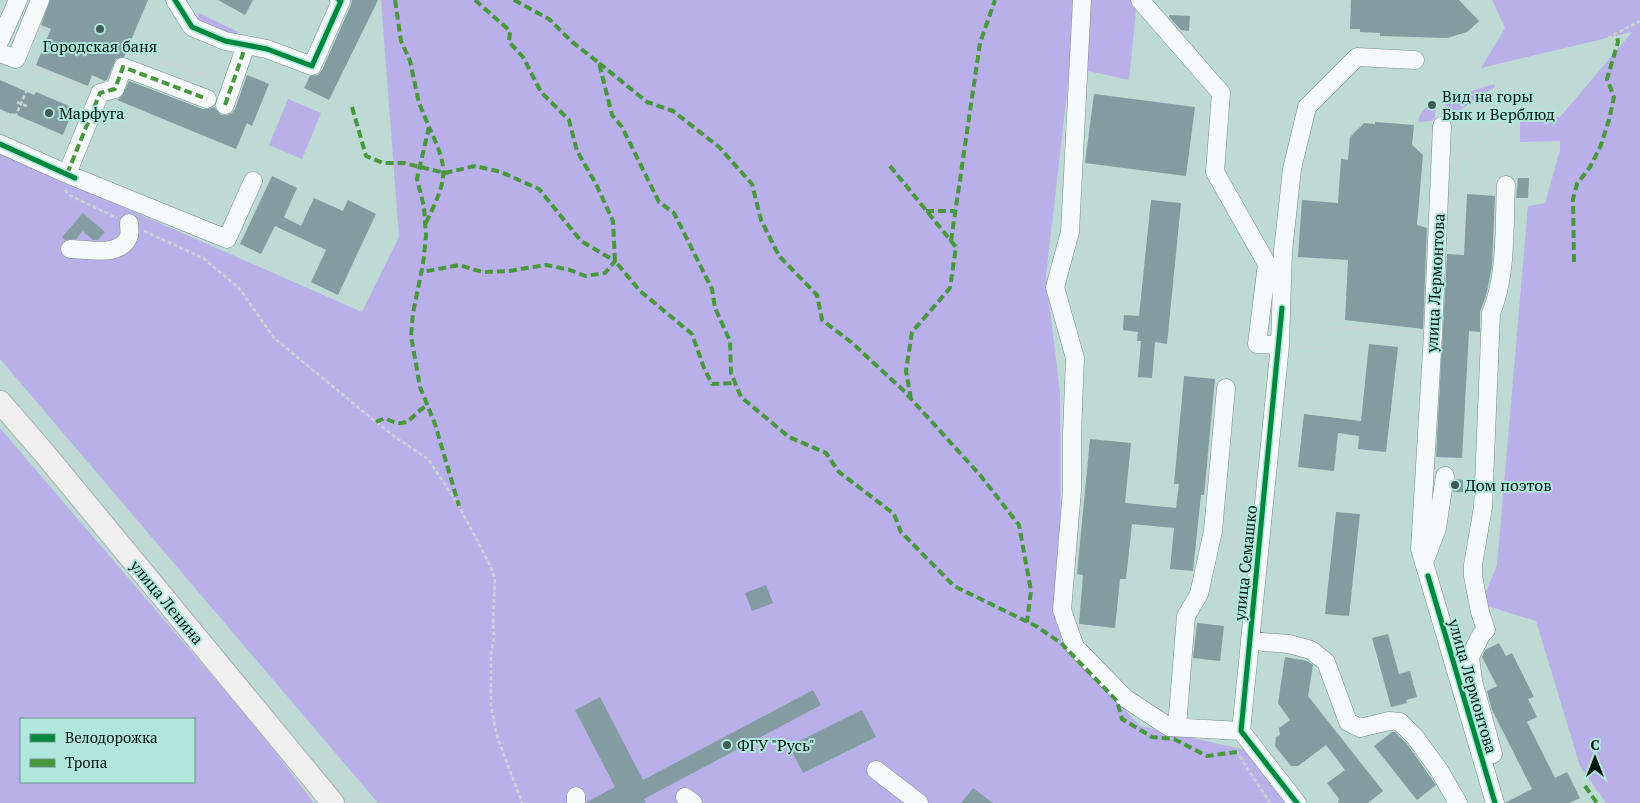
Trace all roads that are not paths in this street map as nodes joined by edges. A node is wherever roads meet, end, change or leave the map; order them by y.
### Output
1 (18, 0) edge
2 (40, 0) edge
3 (338, 0) edge
4 (1082, 0) edge
5 (1140, 0) edge
6 (177, 4) edge
7 (0, 40) edge
8 (246, 45) junction
9 (8, 56) edge
10 (1414, 60) dead end
11 (207, 99) dead end
12 (225, 105) dead end
13 (1442, 126) road end
14 (0, 144) edge
15 (68, 180) junction
16 (253, 181) dead end
17 (1506, 185) road end
18 (129, 224) road end
19 (70, 249) dead end
20 (1280, 345) junction
21 (1226, 388) dead end
22 (0, 402) edge
23 (1446, 476) road end
24 (1426, 570) junction
25 (1250, 639) junction
26 (1177, 727) junction
27 (1235, 731) junction
28 (876, 770) dead end
29 (333, 803) edge
30 (919, 803) edge
31 (1297, 803) edge
32 (1458, 803) edge
33 (1495, 803) edge
34 (1506, 803) edge

1 - 7 street
2 - 9 street
3 - 8 street
4 - 26 street
5 - 20 street
6 - 8 street
8 - 12 street
10 - 20 street, улица Семашко
11 - 15 street
13 - 24 street, улица Лермонтова
14 - 15 street
15 - 16 street
17 - 34 street
18 - 19 street
20 - 25 street, улица Семашко
21 - 26 street
22 - 29 main road, улица Ленина
23 - 24 street
24 - 33 street, улица Лермонтова
25 - 27 street, улица Семашко
25 - 32 street
26 - 27 street
27 - 31 street
28 - 30 street

